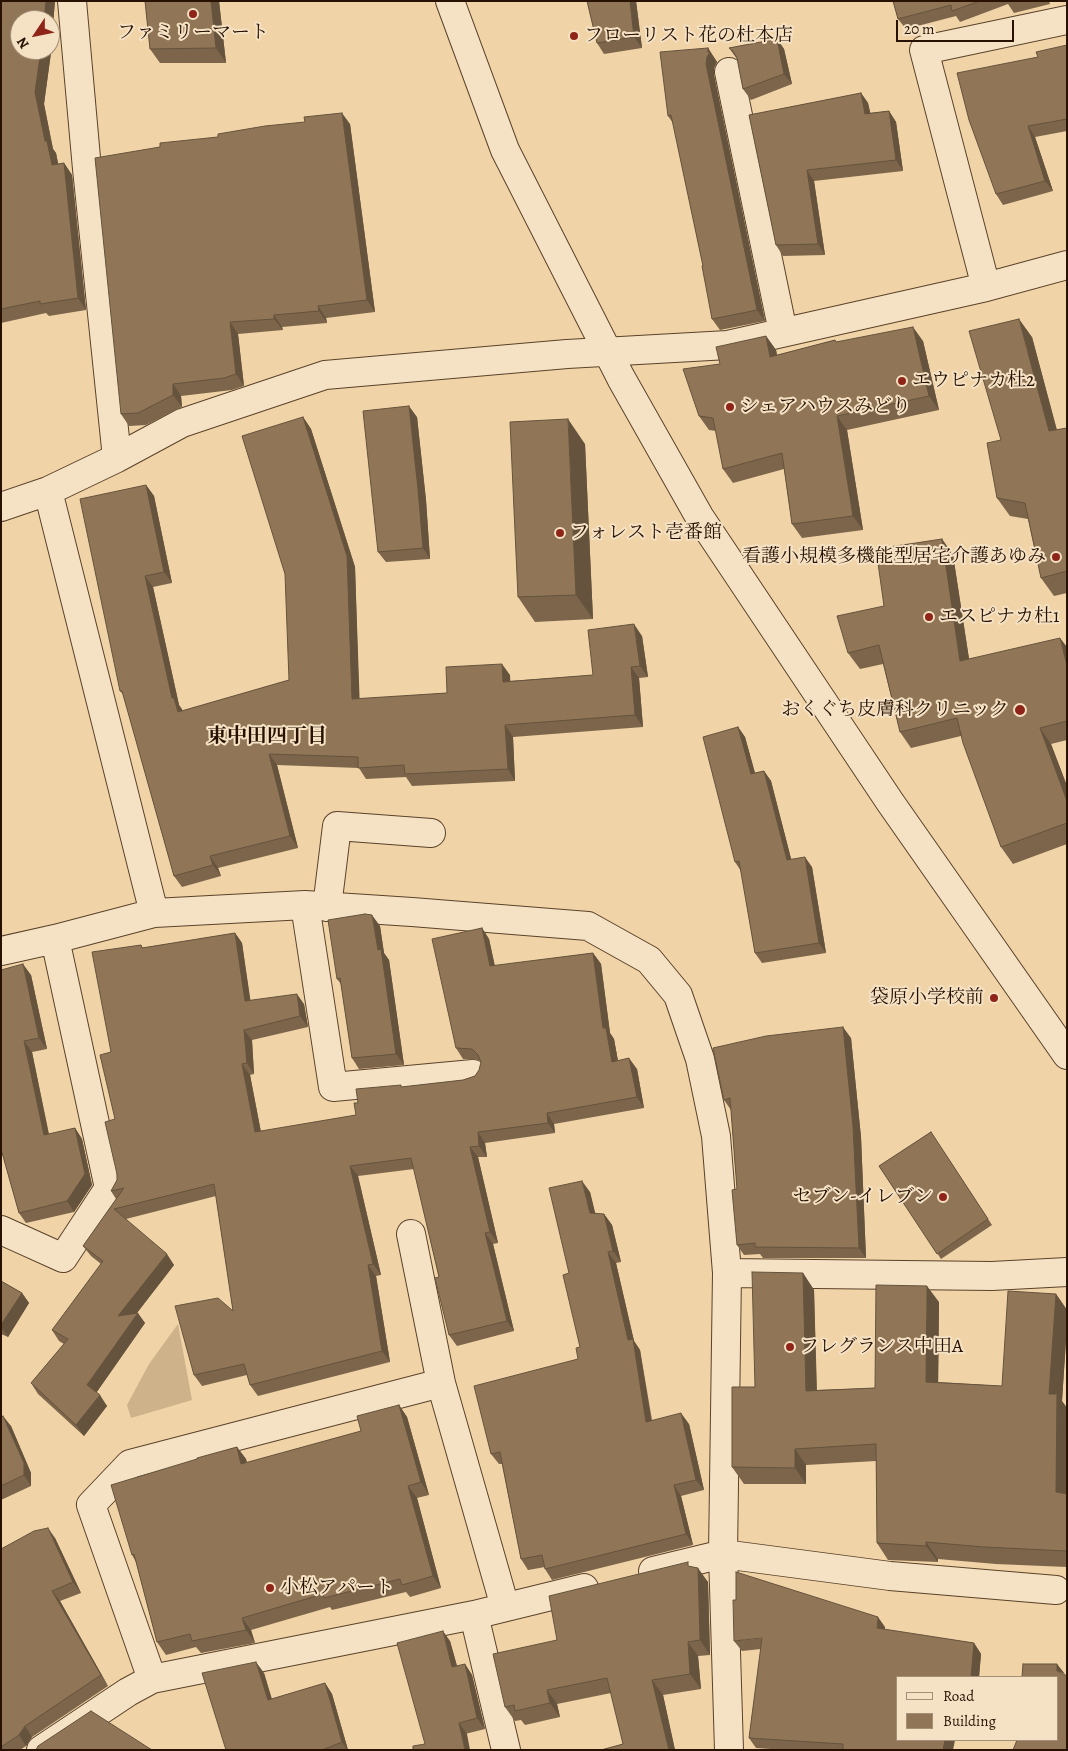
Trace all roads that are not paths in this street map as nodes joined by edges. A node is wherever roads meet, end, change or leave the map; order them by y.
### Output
1 (72, 1) edge
2 (450, 1) edge
3 (1067, 20) edge
4 (729, 72) dead end
5 (1067, 266) edge
6 (986, 287) junction
7 (783, 332) junction
8 (607, 351) junction
9 (117, 458) junction
10 (48, 490) junction
11 (1, 507) edge
12 (430, 832) dead end
13 (316, 906) junction
14 (154, 912) junction
15 (55, 939) junction
16 (1, 951) edge
17 (1067, 1055) edge
18 (473, 1074) dead end
19 (1, 1230) edge
20 (411, 1234) dead end
21 (1067, 1272) edge
22 (727, 1273) junction
23 (441, 1383) junction
24 (723, 1554) junction
25 (1056, 1590) dead end
26 (505, 1607) junction
27 (474, 1615) junction
28 (152, 1679) junction
29 (41, 1750) edge
30 (506, 1750) edge
31 (730, 1750) edge

1 - 9 street
2 - 8 street
3 - 6 street
4 - 7 street
5 - 6 street
6 - 7 street
7 - 8 street
8 - 9 street
8 - 17 street
9 - 10 street
10 - 11 street
10 - 14 street
12 - 13 street
13 - 14 street
13 - 18 street
13 - 22 street
14 - 15 street
15 - 16 street
15 - 19 street
20 - 23 street
21 - 22 street
22 - 24 street
23 - 26 street
23 - 28 street
24 - 25 street
24 - 26 street
24 - 31 street
26 - 27 street
27 - 28 street
27 - 30 street
28 - 29 street

